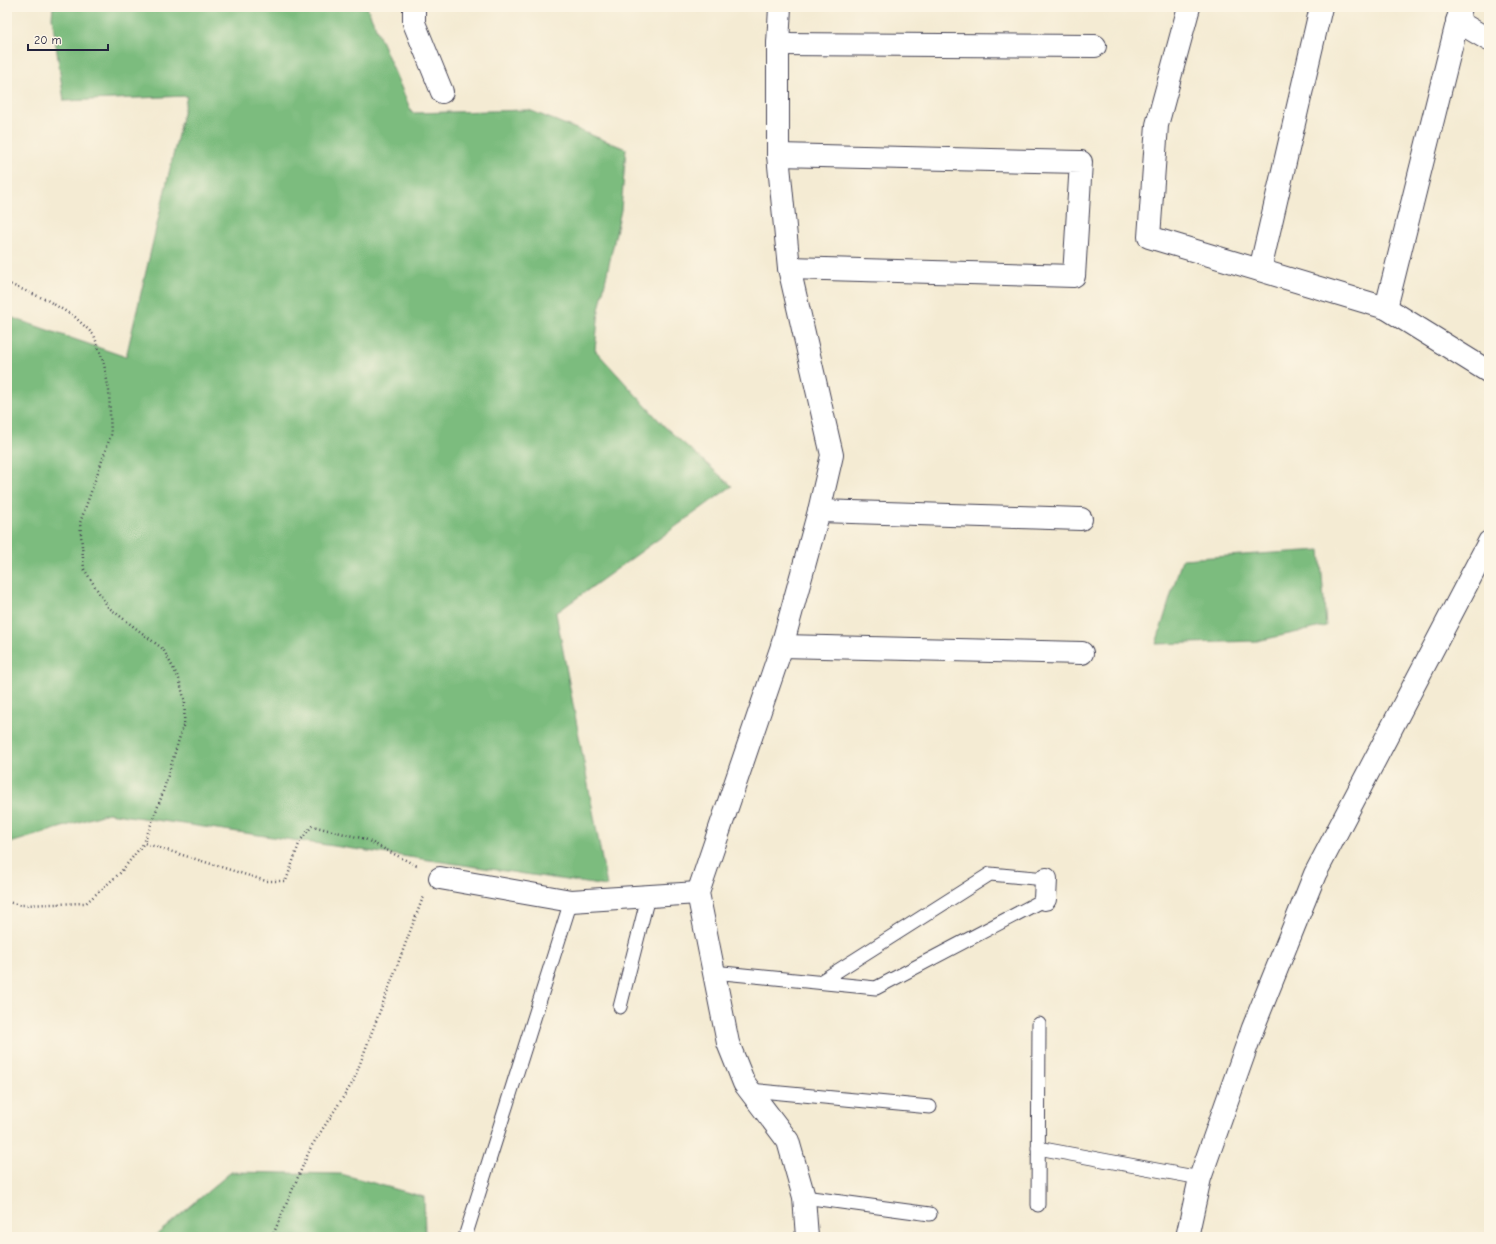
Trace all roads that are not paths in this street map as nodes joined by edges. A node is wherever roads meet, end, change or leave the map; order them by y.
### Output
1 (414, 7) edge
2 (780, 7) edge
3 (1189, 7) edge
4 (1321, 7) edge
5 (1459, 14) edge
6 (1489, 40) edge
7 (778, 44) junction
8 (1095, 46) dead end
9 (442, 92) dead end
10 (778, 155) junction
11 (789, 268) junction
12 (1260, 270) junction
13 (1386, 308) junction
14 (1489, 372) edge
15 (819, 512) junction
16 (1081, 519) dead end
17 (1489, 542) edge
18 (782, 646) junction
19 (1082, 654) dead end
20 (440, 878) road end
21 (698, 893) junction
22 (648, 896) junction
23 (570, 901) junction
24 (713, 972) junction
25 (820, 982) junction
26 (620, 1007) dead end
27 (1039, 1024) dead end
28 (750, 1090) junction
29 (930, 1107) dead end
30 (1038, 1148) junction
31 (1200, 1178) junction
32 (804, 1197) junction
33 (1038, 1205) dead end
34 (930, 1214) dead end
35 (465, 1237) edge
36 (807, 1237) edge
37 (1187, 1237) edge

1 - 9 street
2 - 7 street
3 - 12 street
4 - 12 street
5 - 6 street
5 - 13 street
7 - 8 street
7 - 10 street
10 - 11 street
10 - 11 street
11 - 15 street
12 - 13 street
13 - 14 street
15 - 16 street
15 - 18 street
17 - 31 street
18 - 19 street
18 - 21 street
20 - 23 street
21 - 22 street
21 - 24 street
22 - 23 street
22 - 26 lane
23 - 35 lane
24 - 25 lane
24 - 28 street
25 - 25 lane
27 - 30 lane
28 - 29 lane
28 - 32 street
30 - 31 lane
30 - 33 lane
31 - 37 street
32 - 34 lane
32 - 36 street

